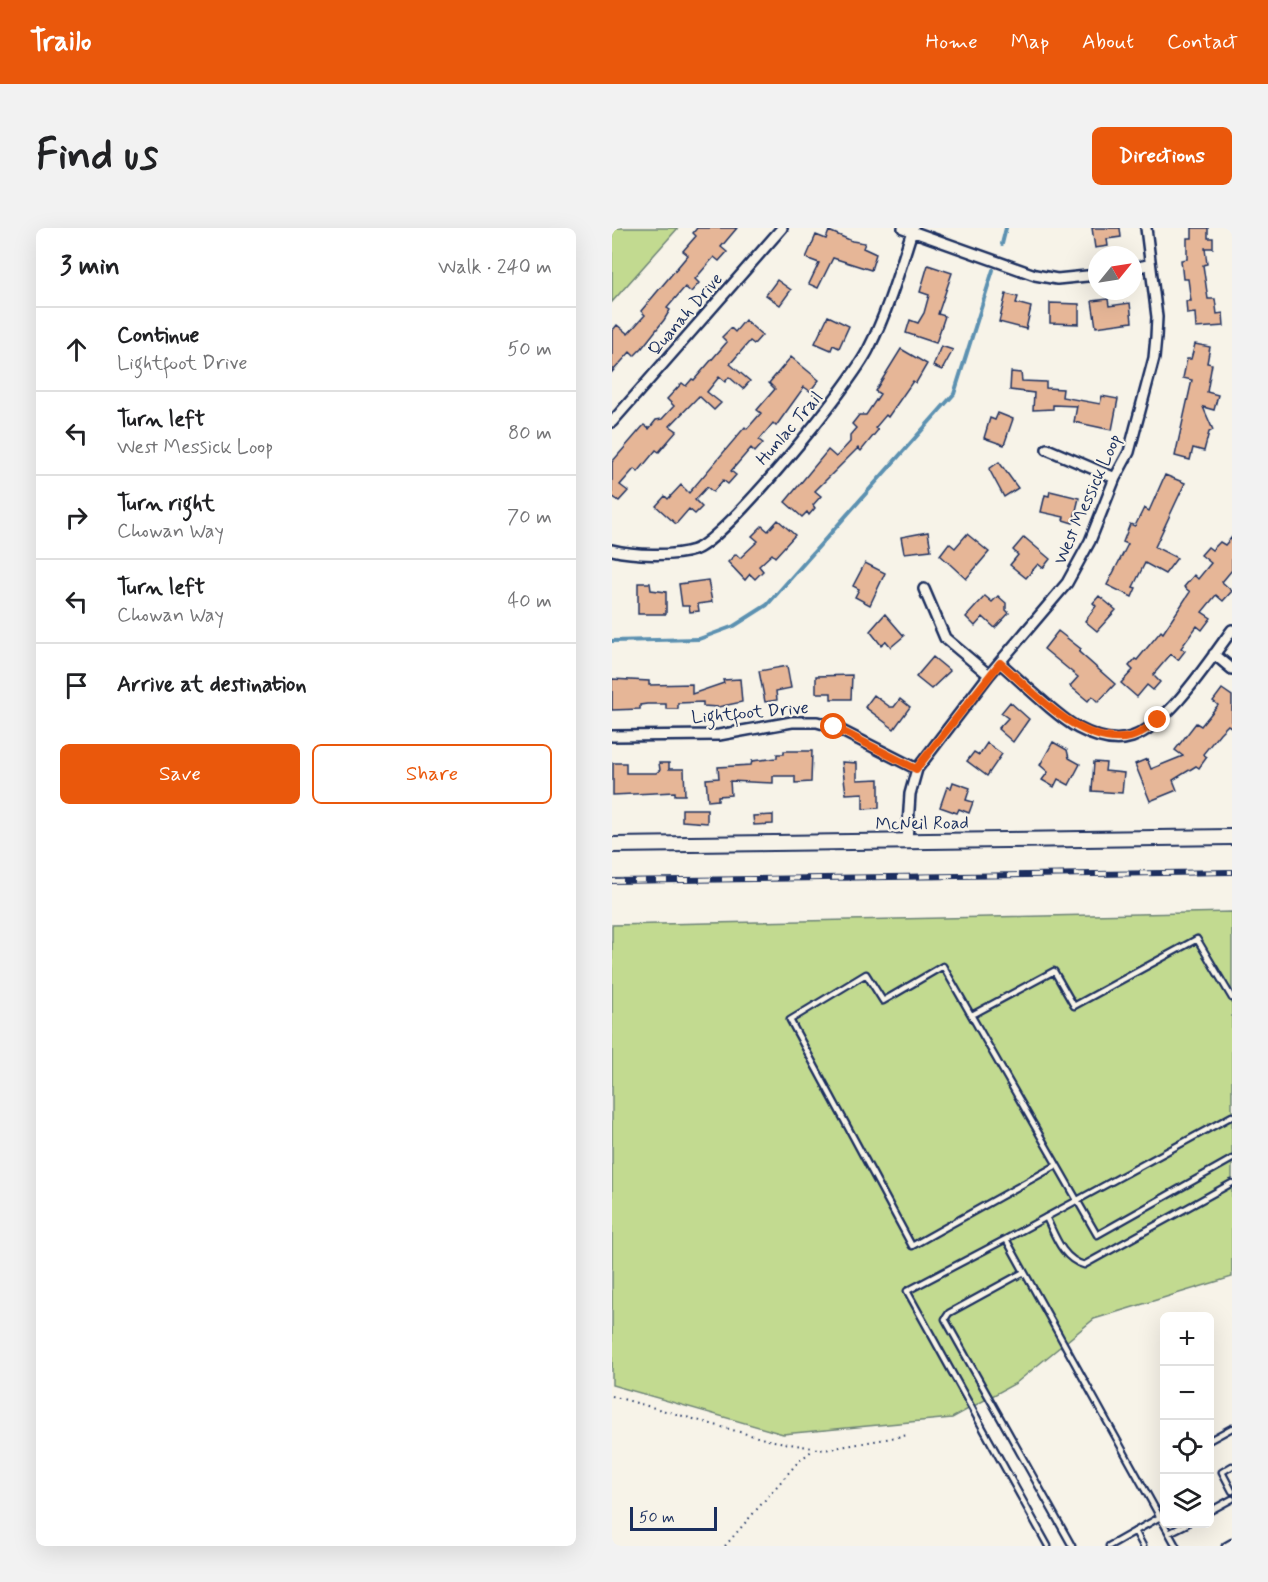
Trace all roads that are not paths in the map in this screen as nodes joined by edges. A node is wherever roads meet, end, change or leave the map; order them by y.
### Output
1 (782, 228) edge
2 (1146, 228) edge
3 (909, 229) edge
4 (1148, 265) junction
5 (1142, 266) edge
6 (1088, 276) edge
7 (612, 422) edge
8 (1047, 449) dead end
9 (1115, 478) junction
10 (612, 550) edge
11 (924, 589) dead end
12 (1232, 630) edge
13 (1214, 654) junction
14 (1000, 663) junction
15 (1232, 669) edge
16 (989, 675) junction
17 (612, 736) edge
18 (916, 769) junction
19 (1232, 837) edge
20 (907, 841) junction
21 (612, 845) edge
22 (1232, 998) edge
23 (972, 1015) junction
24 (1232, 1116) edge
25 (1232, 1159) edge
26 (1057, 1165) junction
27 (1232, 1183) edge
28 (1077, 1200) junction
29 (1046, 1217) junction
30 (1006, 1239) junction
31 (1024, 1272) junction
32 (1232, 1428) edge
33 (1214, 1437) edge
34 (1232, 1466) edge
35 (1232, 1491) edge
36 (1232, 1499) edge
37 (1214, 1508) edge
38 (1160, 1517) joint
39 (1166, 1528) edge
40 (1178, 1528) edge
41 (1135, 1531) junction
42 (1169, 1533) junction
43 (1232, 1542) edge
44 (1048, 1546) edge
45 (1072, 1546) edge
46 (1109, 1546) edge
47 (1143, 1546) edge
48 (1176, 1546) edge
49 (1225, 1546) edge

1 - 7 street, Quanah Drive
2 - 4 street, West Messick Loop
3 - 6 street
3 - 10 street, Hunlac Trail
4 - 5 street
4 - 9 street, West Messick Loop
8 - 9 street
9 - 14 street, West Messick Loop
11 - 16 street
12 - 13 street
13 - 14 street
13 - 15 street
14 - 16 street, West Messick Loop
16 - 18 street, West Messick Loop
17 - 18 street, Lightfoot Drive
18 - 20 street, West Messick Loop
19 - 20 main road, McNeil Road
20 - 21 main road, McNeil Road
22 - 23 lane
23 - 26 lane
23 - 26 lane
24 - 28 lane
25 - 28 lane
26 - 28 lane
27 - 29 lane
28 - 29 lane
29 - 30 lane
30 - 31 lane
30 - 44 lane
31 - 38 lane
31 - 45 lane
32 - 33 lane
34 - 35 lane
36 - 37 lane
38 - 41 lane
39 - 42 lane
40 - 42 lane
41 - 46 lane
41 - 47 lane
42 - 48 lane
43 - 49 lane

